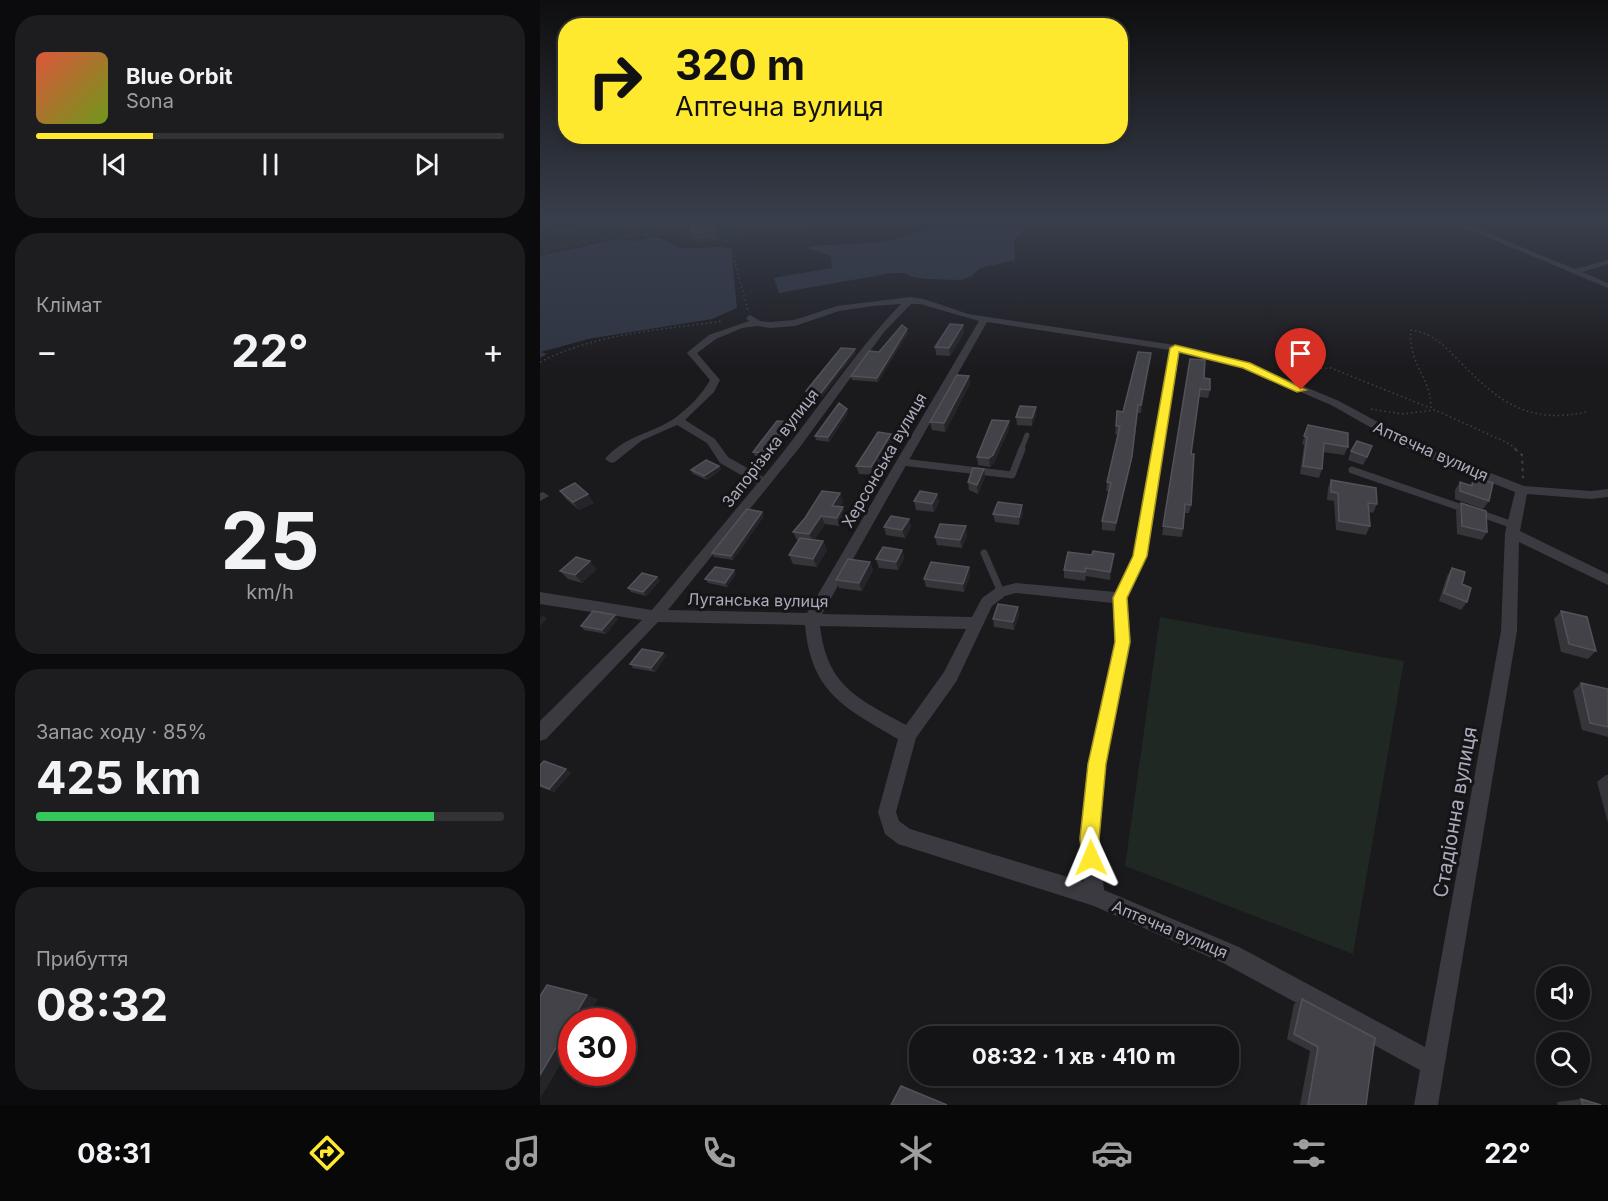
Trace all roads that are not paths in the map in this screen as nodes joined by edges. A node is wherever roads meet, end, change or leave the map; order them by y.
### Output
1 (1568, 270) edge
2 (1582, 270) edge
3 (1574, 272) junction
4 (1608, 286) edge
5 (910, 300) junction
6 (985, 318) junction
7 (1175, 348) junction
8 (678, 421) junction
9 (1027, 435) dead end
10 (611, 459) dead end
11 (902, 462) junction
12 (1352, 470) dead end
13 (765, 484) junction
14 (1608, 494) edge
15 (1520, 495) junction
16 (1513, 529) junction
17 (984, 553) dead end
18 (1608, 580) edge
19 (1001, 592) junction
20 (540, 598) edge
21 (1120, 598) junction
22 (655, 616) junction
23 (812, 618) junction
24 (976, 623) junction
25 (540, 733) edge
26 (908, 735) junction
27 (1095, 896) junction
28 (1434, 1065) junction
29 (1426, 1105) edge

1 - 3 street
2 - 3 street
3 - 4 street
5 - 6 street
5 - 8 street
5 - 13 street, Запорізька вулиця
6 - 7 street
6 - 11 street, Херсонська вулиця
7 - 15 street, Аптечна вулиця
7 - 21 street, Аптечна вулиця
8 - 10 street
8 - 13 street
9 - 11 lane
11 - 23 street, Херсонська вулиця
12 - 16 lane
13 - 22 street, Запорізька вулиця
14 - 15 street, Аптечна вулиця
15 - 16 street, Стадіонна вулиця
16 - 18 street
16 - 28 street, Стадіонна вулиця
17 - 19 lane
19 - 21 street
19 - 24 street
20 - 22 street, Луганська вулиця
21 - 27 street, Аптечна вулиця
22 - 23 street, Луганська вулиця
22 - 25 street, Запорізька вулиця
23 - 24 street, Луганська вулиця
23 - 26 street
24 - 26 street
26 - 27 street
27 - 28 street, Аптечна вулиця
28 - 29 street, Стадіонна вулиця

